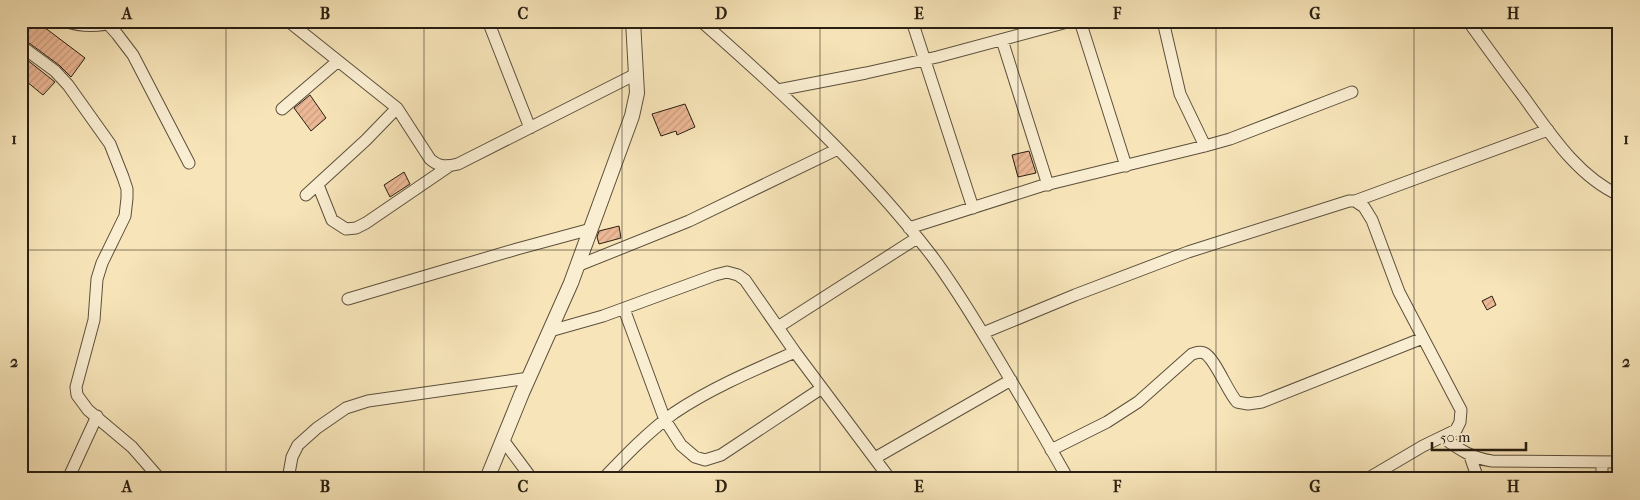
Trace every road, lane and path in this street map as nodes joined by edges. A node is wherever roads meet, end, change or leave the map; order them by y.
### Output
1 (64, 21) edge
2 (288, 21) edge
3 (488, 21) edge
4 (633, 21) edge
5 (701, 21) edge
6 (912, 21) edge
7 (1072, 21) edge
8 (1080, 21) edge
9 (1163, 21) edge
10 (1468, 21) edge
11 (113, 23) edge
12 (1002, 40) junction
13 (21, 46) edge
14 (925, 59) junction
15 (338, 61) junction
16 (636, 74) junction
17 (778, 90) junction
18 (1352, 92) dead end
19 (397, 108) junction
20 (282, 109) dead end
21 (530, 128) junction
22 (1548, 130) junction
23 (1205, 146) junction
24 (838, 149) junction
25 (189, 163) dead end
26 (1126, 166) junction
27 (448, 167) junction
28 (318, 185) junction
29 (1048, 185) junction
30 (306, 195) dead end
31 (1619, 195) edge
32 (1355, 201) junction
33 (973, 208) junction
34 (909, 228) junction
35 (591, 229) junction
36 (917, 238) junction
37 (577, 266) junction
38 (348, 299) dead end
39 (624, 309) junction
40 (778, 327) junction
41 (550, 330) junction
42 (982, 333) junction
43 (1423, 338) junction
44 (795, 352) junction
45 (529, 378) junction
46 (1011, 380) junction
47 (822, 388) junction
48 (97, 416) junction
49 (665, 420) junction
50 (1442, 437) junction
51 (503, 440) junction
52 (1051, 450) junction
53 (1470, 456) junction
54 (874, 458) junction
55 (1602, 462) junction
56 (1619, 462) edge
57 (68, 479) edge
58 (160, 479) edge
59 (288, 479) edge
60 (487, 479) edge
61 (532, 479) edge
62 (603, 479) edge
63 (890, 479) edge
64 (1068, 479) edge
65 (1367, 479) edge
66 (1478, 479) edge
67 (1602, 479) edge

1 - 11 street
2 - 15 street
3 - 21 street
4 - 16 street
5 - 17 street
6 - 14 street
7 - 12 street
8 - 26 street
9 - 23 street
10 - 22 street
11 - 25 street
12 - 14 street
12 - 29 street
13 - 48 street
14 - 17 street
14 - 33 street
15 - 19 street
15 - 20 street
16 - 21 street
16 - 35 street
17 - 24 street
18 - 23 street
19 - 27 street
19 - 28 street
21 - 27 street
22 - 31 street
22 - 32 street
23 - 26 street
24 - 34 street
24 - 37 street
26 - 29 street
27 - 28 street
28 - 30 street
29 - 33 street
32 - 42 street
32 - 43 street
33 - 34 street
34 - 36 street
35 - 37 street
35 - 38 street
36 - 40 street
36 - 42 street
37 - 41 street
39 - 40 street
39 - 41 street
39 - 49 street
40 - 44 street
41 - 45 street
42 - 46 street
43 - 50 street
43 - 52 street
44 - 47 street
44 - 49 street
45 - 51 street
45 - 59 street
46 - 52 street
46 - 54 street
47 - 49 street
47 - 54 street
48 - 57 street
48 - 58 street
49 - 62 street
50 - 53 street
50 - 65 street
51 - 60 street
51 - 61 street
52 - 64 street
53 - 55 street
53 - 66 street
54 - 63 street
55 - 56 street
55 - 67 street

